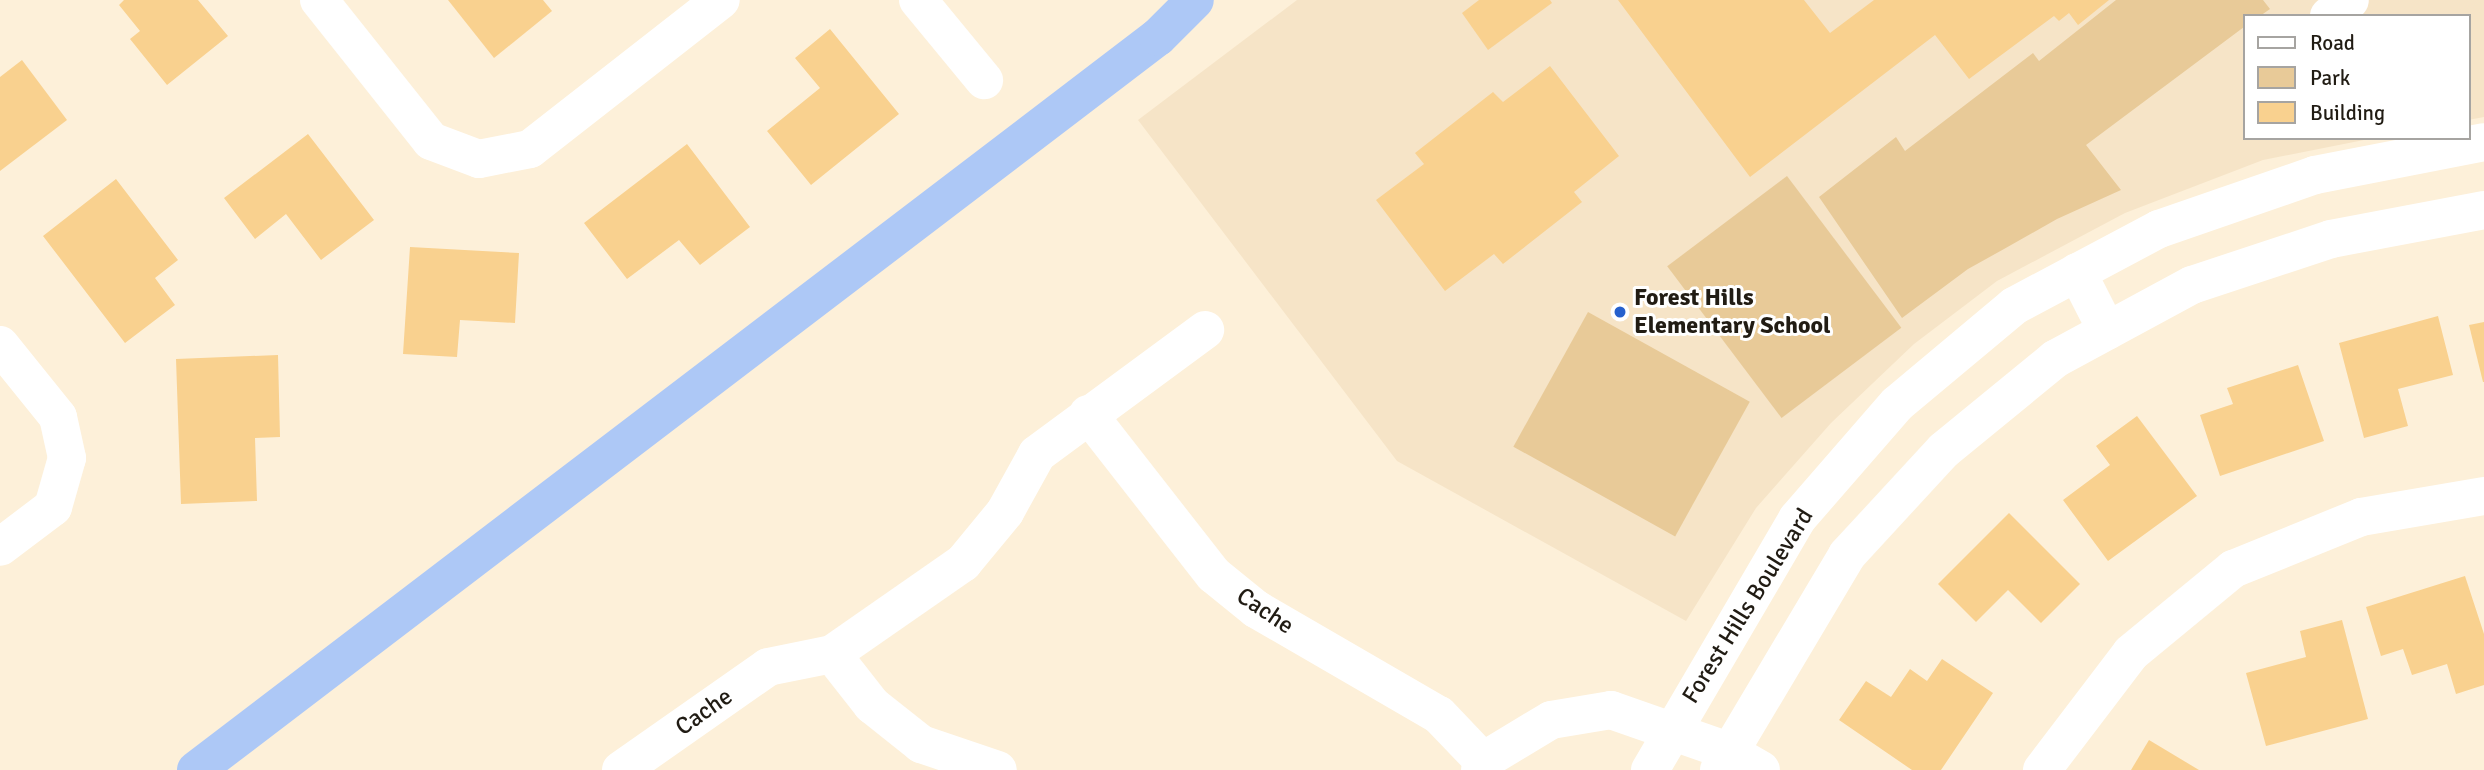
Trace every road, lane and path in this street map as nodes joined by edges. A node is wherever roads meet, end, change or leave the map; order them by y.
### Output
1 (319, 0) edge
2 (721, 0) edge
3 (918, 0) edge
4 (2315, 0) edge
5 (2350, 0) edge
6 (2326, 14) edge
7 (2331, 14) edge
8 (984, 80) dead end
9 (2484, 142) edge
10 (2369, 150) edge
11 (2484, 210) edge
12 (2077, 272) junction
13 (1205, 330) dead end
14 (2108, 331) junction
15 (0, 345) edge
16 (1088, 414) junction
17 (2484, 496) edge
18 (0, 547) edge
19 (832, 654) junction
20 (1670, 731) junction
21 (1723, 761) edge
22 (1481, 766) edge
23 (621, 770) edge
24 (998, 770) edge
25 (1650, 770) edge
26 (1761, 770) edge
27 (2042, 770) edge

1 - 2 street
3 - 8 street
4 - 6 street
5 - 7 street
9 - 10 street, Forest Hills Boulevard
10 - 12 street, Forest Hills Boulevard
11 - 14 street
12 - 14 street
12 - 20 street, Forest Hills Boulevard
13 - 16 street, Cache
14 - 21 street
15 - 18 street
16 - 19 street, Cache
16 - 22 street, Cache
17 - 27 street
19 - 23 street, Cache
19 - 24 street
20 - 21 street, Cache
20 - 22 street, Cache
20 - 25 street, Forest Hills Boulevard
21 - 26 street, Cache

